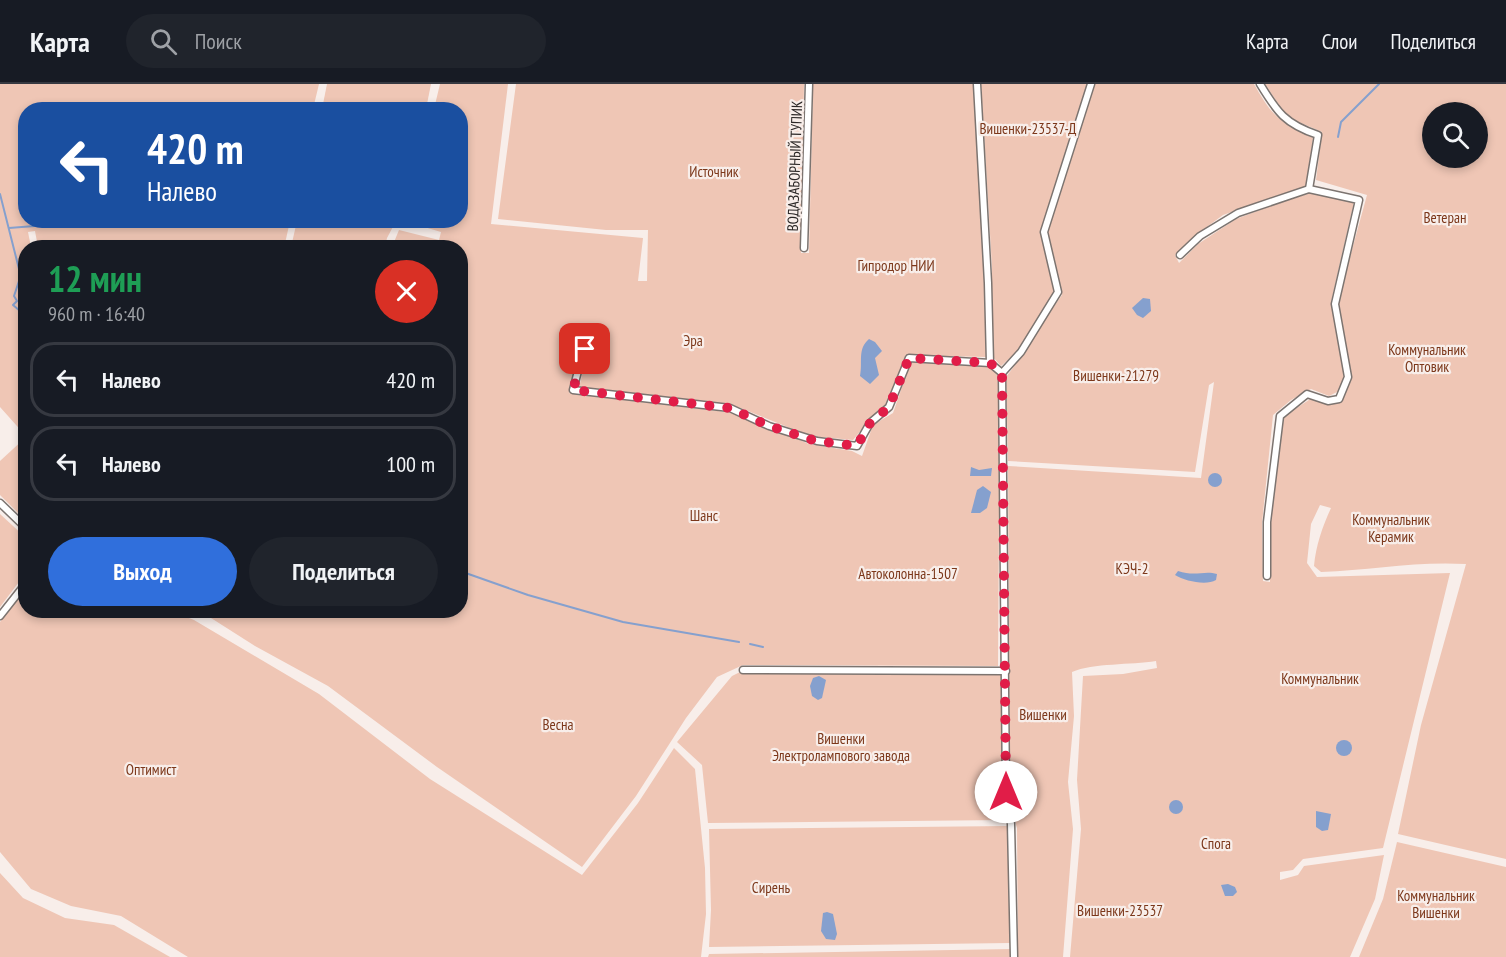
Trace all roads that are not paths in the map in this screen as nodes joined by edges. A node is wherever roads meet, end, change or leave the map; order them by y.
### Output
1 (809, 84) edge
2 (977, 84) edge
3 (1092, 84) edge
4 (1260, 84) edge
5 (1309, 189) junction
6 (804, 248) dead end
7 (1180, 255) dead end
8 (588, 333) dead end
9 (990, 363) junction
10 (1002, 373) junction
11 (0, 503) edge
12 (18, 520) edge
13 (1267, 576) dead end
14 (18, 593) edge
15 (0, 616) edge
16 (743, 670) dead end
17 (1006, 670) junction
18 (1014, 957) edge

1 - 6 street, ВОДАЗАБОРНЫЙ ТУПИК
2 - 9 street
3 - 10 street
4 - 5 street
5 - 7 street
5 - 13 street
8 - 9 street
9 - 10 street
10 - 17 street
11 - 12 street
14 - 15 street
16 - 17 street
17 - 18 street

